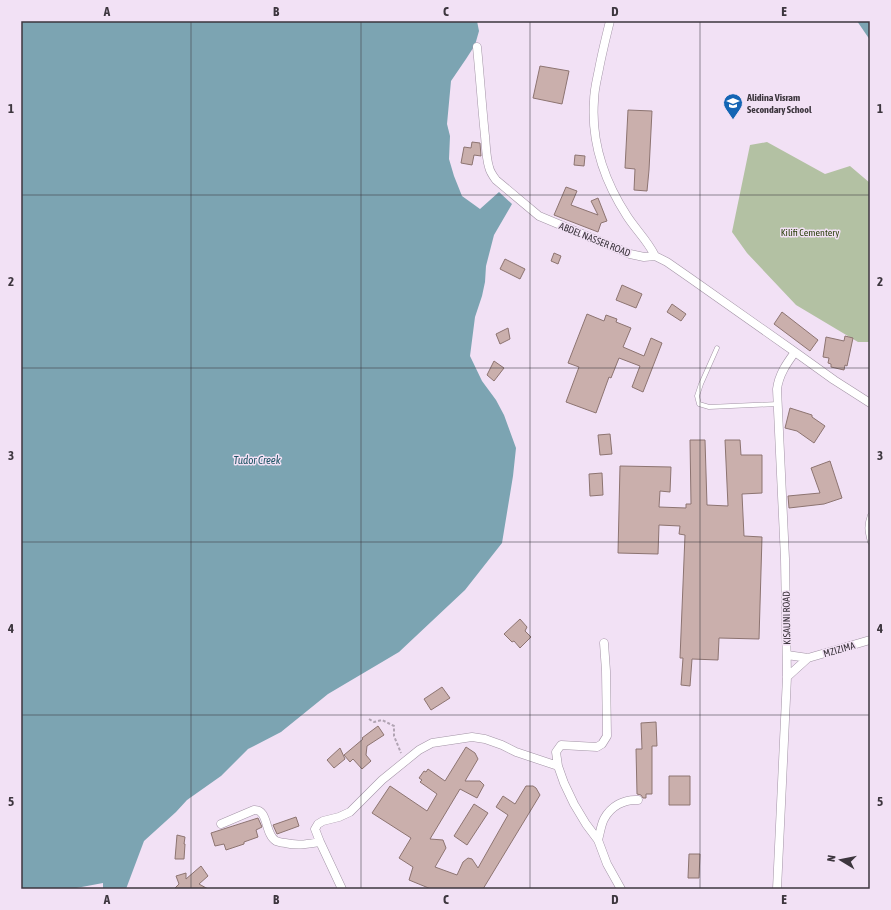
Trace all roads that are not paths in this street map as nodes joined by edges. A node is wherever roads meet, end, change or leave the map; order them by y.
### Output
1 (610, 21) edge
2 (477, 47) dead end
3 (655, 256) junction
4 (717, 348) dead end
5 (795, 352) junction
6 (870, 403) edge
7 (778, 404) junction
8 (870, 515) edge
9 (870, 542) edge
10 (870, 640) edge
11 (604, 643) dead end
12 (787, 655) junction
13 (808, 658) junction
14 (787, 677) junction
15 (558, 766) junction
16 (638, 800) dead end
17 (221, 824) dead end
18 (598, 840) junction
19 (320, 842) junction
20 (342, 889) edge
21 (621, 889) edge
22 (777, 889) edge

1 - 3 street
2 - 3 street, ABDEL NASSER ROAD
3 - 5 street
4 - 7 lane
5 - 6 street
5 - 7 street, KISAUNI ROAD
7 - 12 street, KISAUNI ROAD
8 - 9 lane
10 - 13 street, MZIZIMA
11 - 15 street
12 - 13 street
12 - 14 street, KISAUNI ROAD
13 - 14 street
14 - 22 street, KISAUNI ROAD
15 - 18 street
15 - 19 street
16 - 18 street
17 - 19 street
18 - 21 street
19 - 20 street

